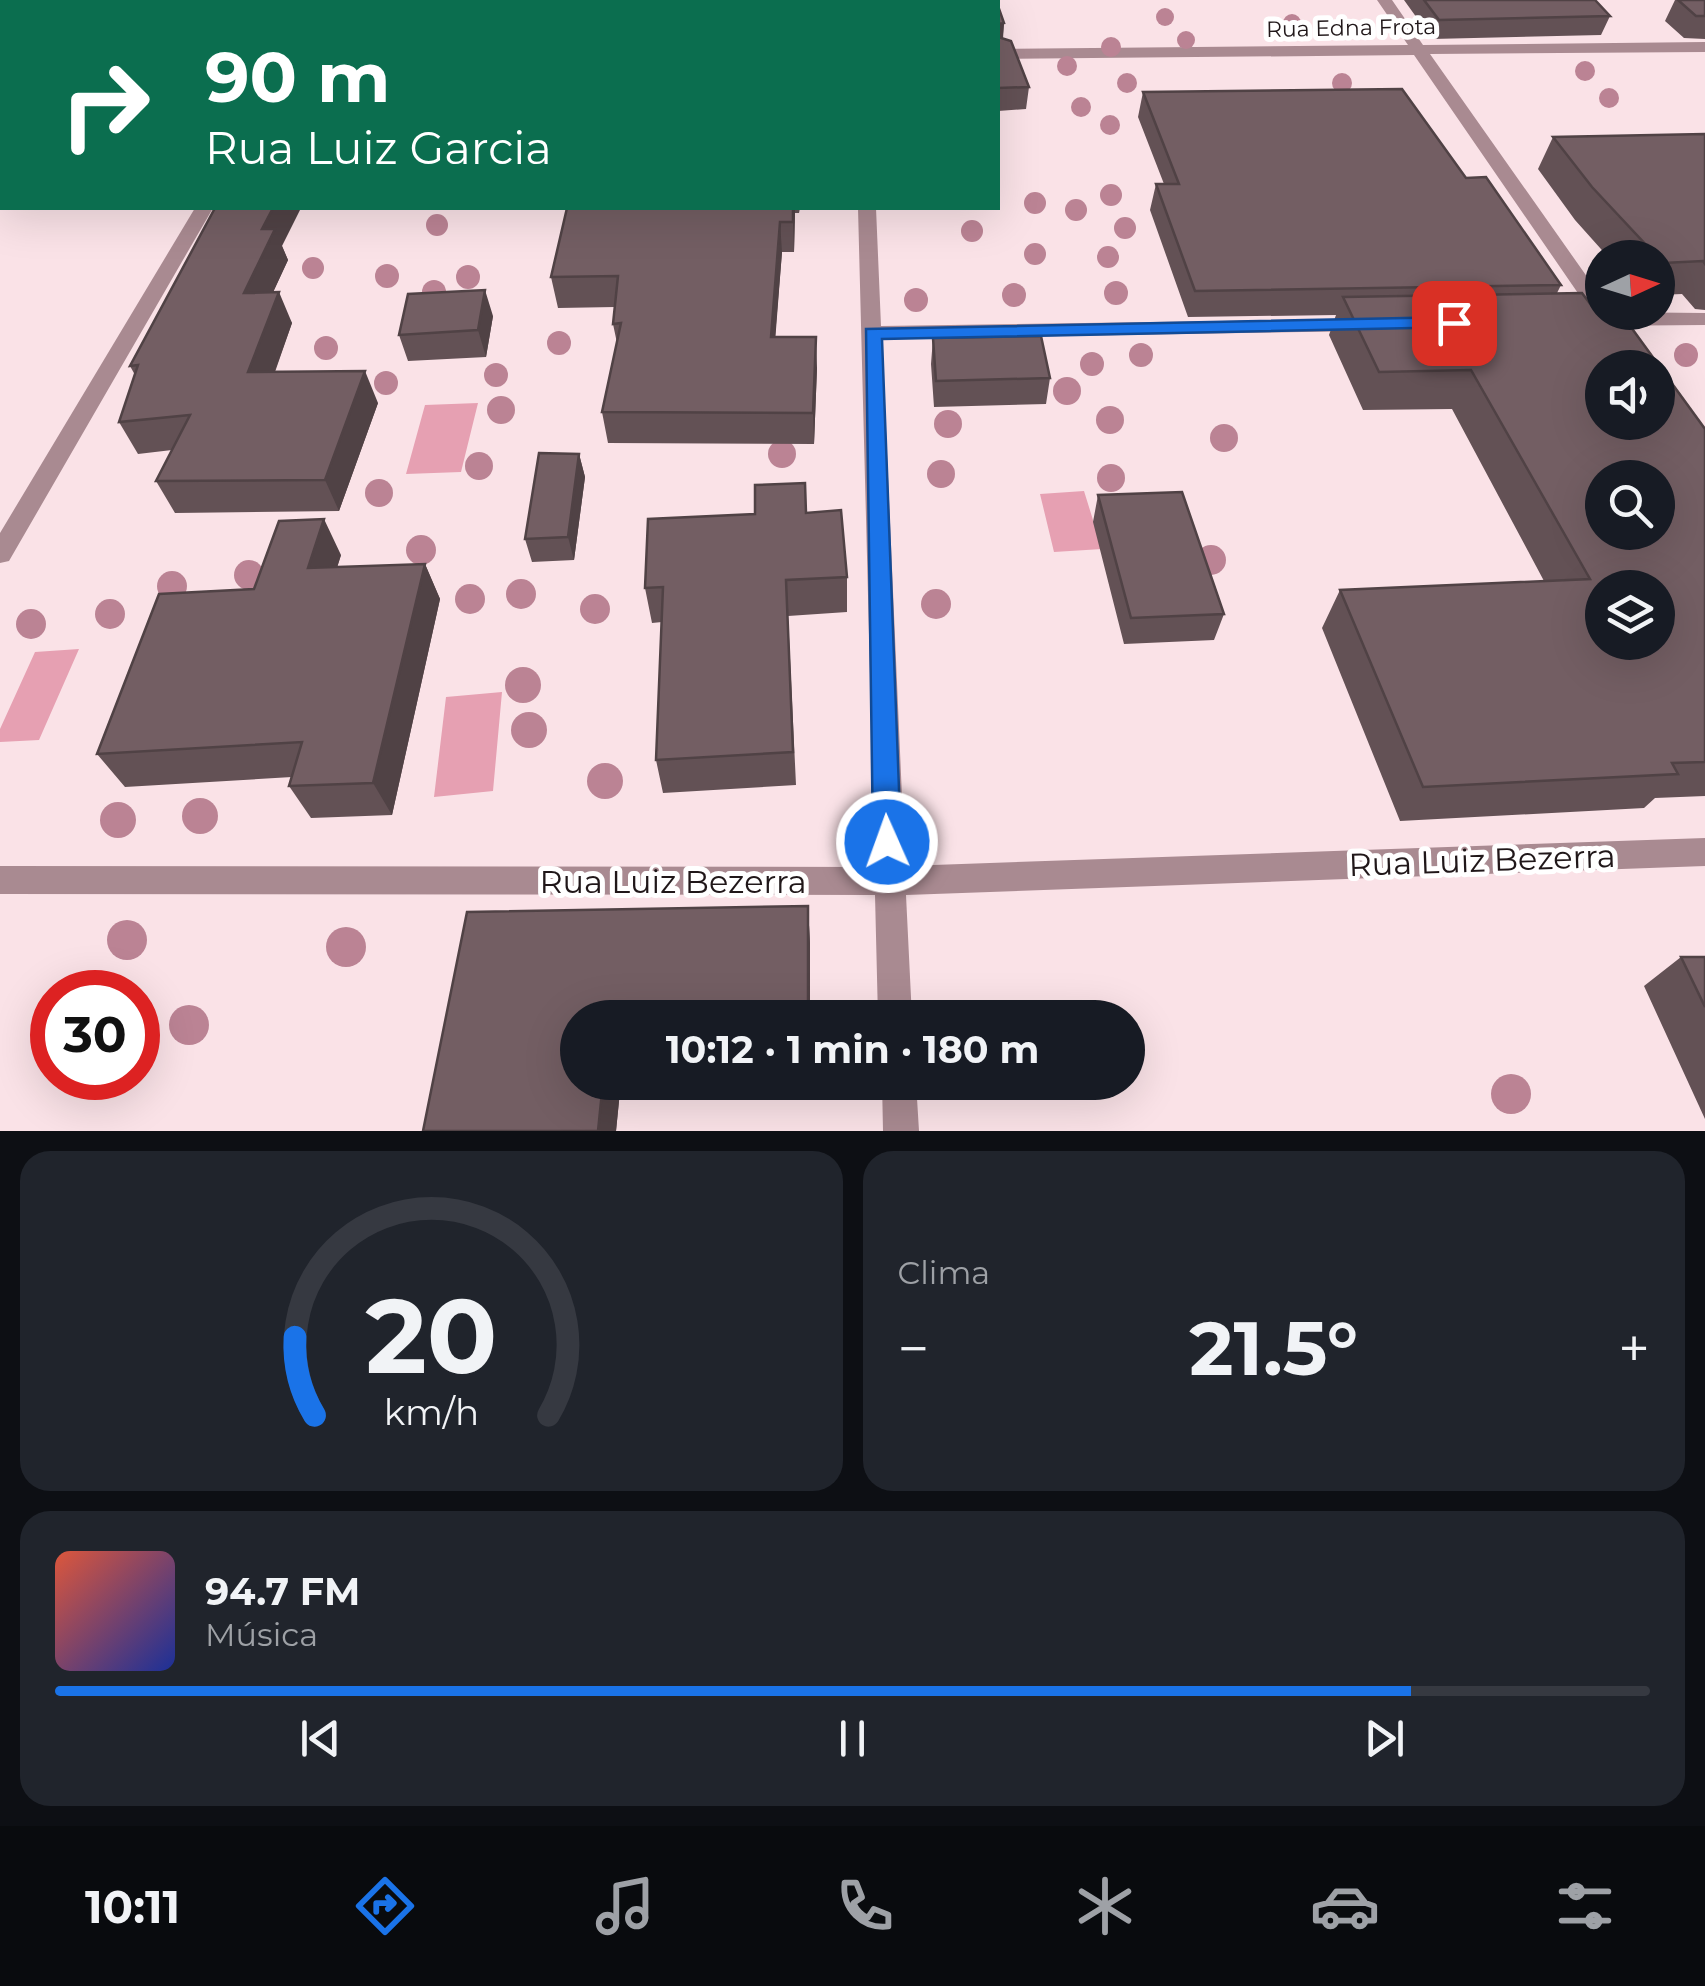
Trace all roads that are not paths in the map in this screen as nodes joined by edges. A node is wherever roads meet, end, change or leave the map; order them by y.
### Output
1 (1384, 0) edge
2 (1705, 47) edge
3 (1418, 50) junction
4 (1000, 54) edge
5 (203, 210) edge
6 (867, 210) edge
7 (1585, 286) edge
8 (1675, 320) edge
9 (1705, 320) edge
10 (1585, 321) edge
11 (1569, 322) edge
12 (1390, 324) edge
13 (872, 333) junction
14 (0, 554) edge
15 (1705, 852) edge
16 (0, 880) edge
17 (888, 881) junction
18 (894, 1000) edge
19 (900, 1100) edge
20 (901, 1131) edge

1 - 3 street
2 - 3 street, Rua Edna Frota
3 - 4 street, Rua Edna Frota
3 - 7 street
5 - 14 street
6 - 13 street
8 - 9 street
10 - 11 street
12 - 13 street
13 - 17 street
15 - 17 street, Rua Luiz Bezerra
16 - 17 street, Rua Luiz Bezerra
17 - 18 street
19 - 20 street

